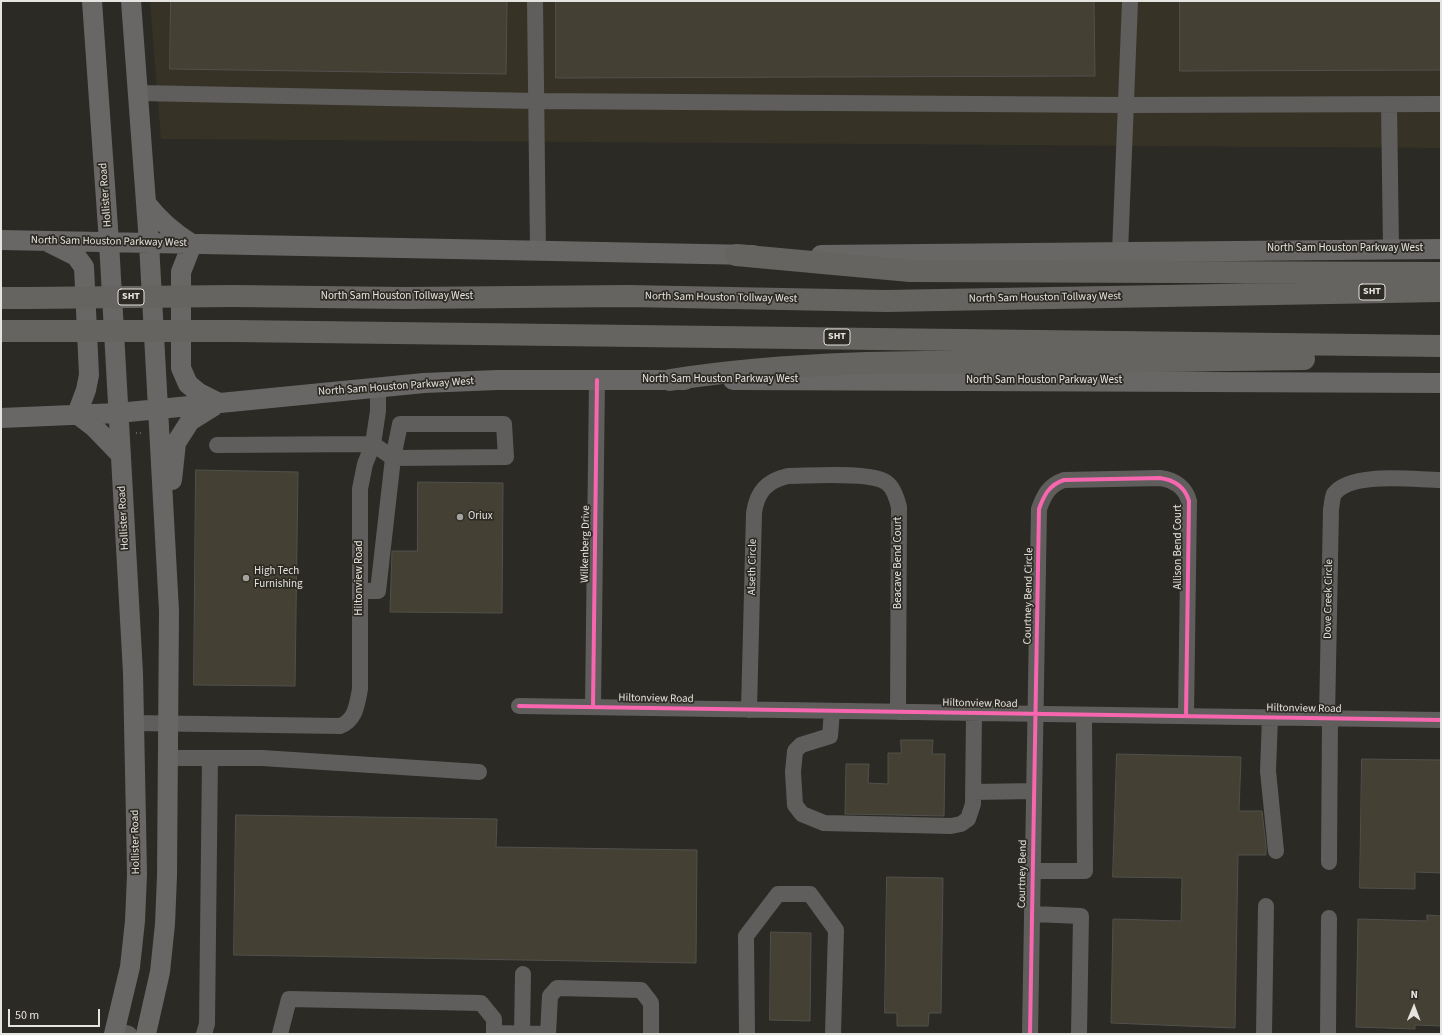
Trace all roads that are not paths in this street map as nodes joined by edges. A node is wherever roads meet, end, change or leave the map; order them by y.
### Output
1 (92, 1) edge
2 (131, 1) edge
3 (535, 1) edge
4 (1130, 1) edge
5 (138, 93) junction
6 (536, 101) junction
7 (1389, 104) junction
8 (1441, 104) edge
9 (1126, 105) junction
10 (146, 203) junction
11 (1, 240) edge
12 (46, 241) junction
13 (109, 242) junction
14 (149, 243) junction
15 (192, 244) junction
16 (1391, 249) junction
17 (1441, 249) edge
18 (538, 250) junction
19 (1120, 252) junction
20 (736, 255) junction
21 (1441, 273) edge
22 (1441, 291) edge
23 (1, 298) edge
24 (1, 331) edge
25 (28, 338) junction
26 (1, 346) edge
27 (1441, 346) edge
28 (1441, 355) edge
29 (597, 380) junction
30 (670, 380) junction
31 (1441, 383) edge
32 (378, 387) junction
33 (219, 403) junction
34 (159, 409) junction
35 (118, 413) junction
36 (77, 414) junction
37 (1, 418) edge
38 (373, 444) junction
39 (218, 445) dead end
40 (121, 455) junction
41 (393, 458) junction
42 (822, 476) joint
43 (1441, 480) edge
44 (1054, 484) joint
45 (164, 499) junction
46 (360, 591) junction
47 (519, 706) dead end
48 (593, 707) junction
49 (749, 710) junction
50 (832, 711) junction
51 (898, 712) junction
52 (974, 713) junction
53 (1036, 714) junction
54 (1084, 715) junction
55 (1186, 716) junction
56 (1270, 718) junction
57 (1328, 718) junction
58 (1441, 720) edge
59 (134, 724) junction
60 (168, 724) junction
61 (167, 758) junction
62 (210, 758) junction
63 (479, 772) dead end
64 (1034, 791) junction
65 (973, 792) junction
66 (1276, 851) dead end
67 (1329, 862) dead end
68 (1032, 871) junction
69 (1266, 906) dead end
70 (1032, 914) junction
71 (1329, 918) dead end
72 (523, 974) dead end
73 (119, 1033) edge
74 (494, 1033) edge
75 (522, 1033) edge
76 (146, 1034) edge
77 (204, 1034) edge
78 (280, 1034) edge
79 (548, 1034) edge
80 (651, 1034) edge
81 (748, 1034) edge
82 (833, 1034) edge
83 (1030, 1034) edge
84 (1079, 1034) edge
85 (1264, 1034) edge
86 (1328, 1034) edge

1 - 13 main road, Hollister Road
2 - 5 main road
3 - 6 street
4 - 9 street
5 - 6 street
5 - 10 main road
6 - 9 street
6 - 18 street
7 - 8 street
7 - 9 street
7 - 16 street
9 - 19 street
10 - 14 main road
10 - 15 main road
11 - 12 main road, North Sam Houston Parkway West
12 - 13 main road, North Sam Houston Parkway West
12 - 36 main road
13 - 14 main road, North Sam Houston Parkway West
13 - 35 main road, Hollister Road
14 - 15 main road, North Sam Houston Parkway West
14 - 34 main road
15 - 18 main road, North Sam Houston Parkway West
15 - 33 main road
16 - 17 main road, North Sam Houston Parkway West
16 - 19 main road, North Sam Houston Parkway West
18 - 20 main road, North Sam Houston Parkway West
19 - 20 main road, North Sam Houston Parkway West
20 - 21 highway
22 - 23 highway, North Sam Houston Tollway West / SHT, bridge
24 - 25 highway, SHT
25 - 26 highway
25 - 27 highway, SHT, bridge
28 - 30 highway
29 - 30 main road, North Sam Houston Parkway West
29 - 32 main road, North Sam Houston Parkway West
29 - 48 street, Wilkenberg Drive
30 - 31 main road, North Sam Houston Parkway West
32 - 33 main road, North Sam Houston Parkway West
32 - 38 street, Hiltonview Road
33 - 34 main road, North Sam Houston Parkway West
33 - 45 main road
34 - 35 main road, North Sam Houston Parkway West
34 - 45 main road
35 - 36 main road, North Sam Houston Parkway West
35 - 40 main road, Hollister Road
36 - 37 main road, North Sam Houston Parkway West
36 - 40 main road
38 - 39 street
38 - 41 street
38 - 46 street, Hiltonview Road
40 - 59 main road, Hollister Road
41 - 41 street
41 - 46 street
42 - 49 street, Alseth Circle
42 - 51 street, Beacave Bend Court
43 - 57 street, Dove Creek Circle
44 - 53 street, Courtney Bend Circle
44 - 55 street, Allison Bend Court
45 - 60 main road
46 - 60 street, Hiltonview Road
47 - 48 street, Hiltonview Road
48 - 49 street, Hiltonview Road
49 - 50 street, Hiltonview Road
50 - 51 street, Hiltonview Road
50 - 65 street
51 - 52 street, Hiltonview Road
52 - 53 street, Hiltonview Road
52 - 65 street
53 - 54 street, Hiltonview Road
53 - 64 street, Courtney Bend
54 - 55 street, Hiltonview Road
54 - 68 street
55 - 56 street, Hiltonview Road
56 - 57 street, Hiltonview Road
56 - 66 street
57 - 58 street, Hiltonview Road
57 - 67 street, Dove Creek Circle
59 - 60 street, Hiltonview Road
59 - 73 main road, Hollister Road
60 - 61 main road
61 - 62 street
61 - 76 main road
62 - 63 street
62 - 77 street
64 - 65 street
64 - 68 street, Courtney Bend
68 - 70 street, Courtney Bend
69 - 85 street
70 - 83 street, Courtney Bend
70 - 84 street
71 - 86 street
72 - 75 street
74 - 75 street
74 - 78 street
75 - 79 street
79 - 80 street
81 - 82 street

